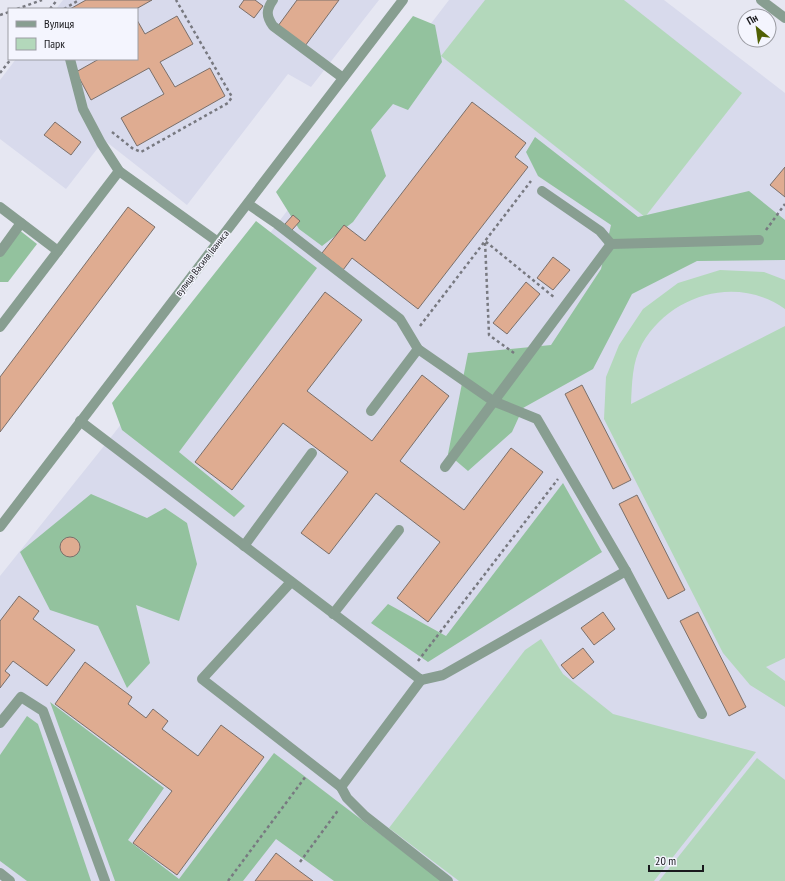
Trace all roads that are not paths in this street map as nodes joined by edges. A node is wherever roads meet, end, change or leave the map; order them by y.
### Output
1 (274, 0) edge
2 (403, 0) edge
3 (762, 0) edge
4 (785, 18) edge
5 (70, 60) edge
6 (343, 78) junction
7 (119, 171) junction
8 (542, 191) road end
9 (248, 204) junction
10 (0, 207) edge
11 (21, 223) junction
12 (759, 240) road end
13 (218, 242) junction
14 (611, 244) junction
15 (58, 251) junction
16 (0, 252) edge
17 (0, 327) edge
18 (418, 349) junction
19 (493, 401) junction
20 (371, 411) dead end
21 (80, 421) junction
22 (312, 453) dead end
23 (444, 467) dead end
24 (0, 527) edge
25 (399, 530) dead end
26 (244, 546) junction
27 (626, 571) junction
28 (291, 582) junction
29 (333, 614) junction
30 (421, 680) junction
31 (702, 714) dead end
32 (0, 723) edge
33 (341, 787) junction
34 (0, 873) edge
35 (10, 881) edge
36 (105, 881) edge
37 (448, 881) edge

1 - 6 street
2 - 6 street, вулиця Василя Іваниса
3 - 4 street
5 - 7 street
6 - 9 street, вулиця Василя Іваниса
7 - 13 street
7 - 15 street
8 - 14 street
9 - 13 street, вулиця Василя Іваниса
9 - 18 street
10 - 11 street
11 - 15 street
11 - 16 street
12 - 14 street
13 - 21 street, вулиця Василя Іваниса
14 - 19 street
15 - 17 street
18 - 19 street
18 - 20 street
19 - 23 street
19 - 27 street
21 - 24 street, вулиця Василя Іваниса
21 - 26 street
22 - 26 street
25 - 29 street
26 - 28 street
27 - 30 street
27 - 31 street
28 - 29 street
28 - 33 street
29 - 30 street
30 - 33 street
32 - 36 street
33 - 37 street
34 - 35 street

